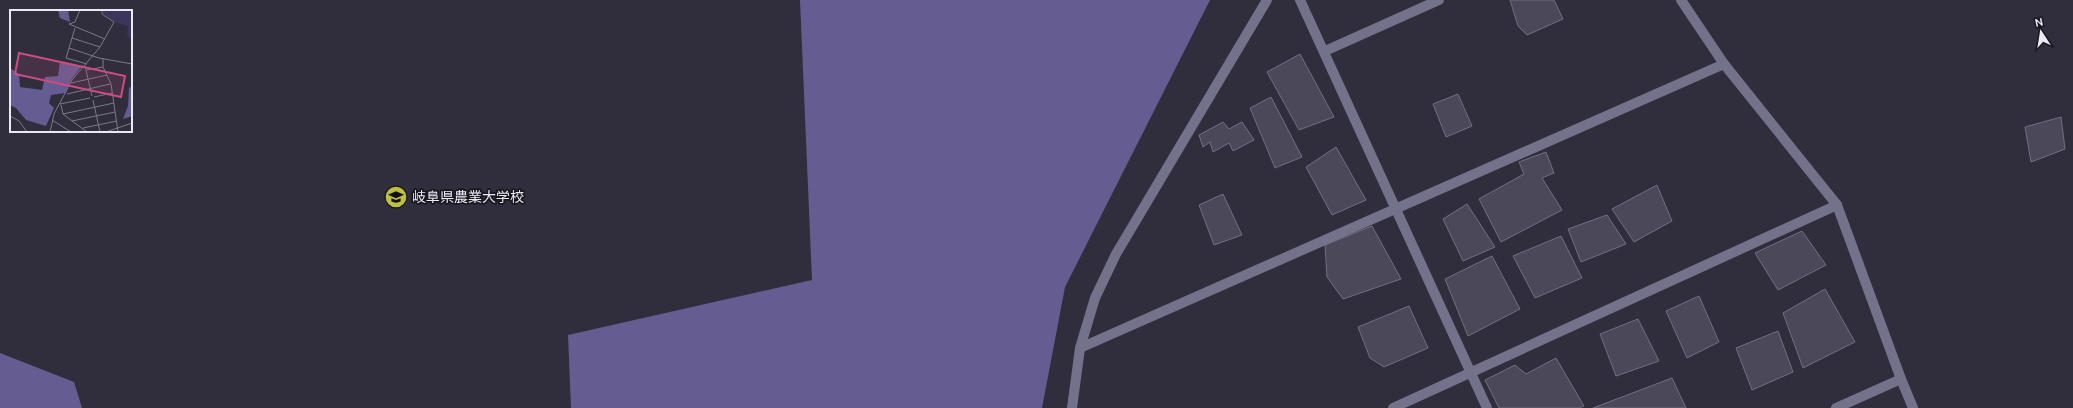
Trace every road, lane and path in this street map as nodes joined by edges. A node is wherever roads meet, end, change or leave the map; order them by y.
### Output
1 (1267, 0) edge
2 (1300, 0) edge
3 (1439, 0) edge
4 (1681, 0) edge
5 (1325, 51) junction
6 (1724, 64) junction
7 (1837, 205) junction
8 (1397, 210) junction
9 (1080, 348) junction
10 (1471, 373) junction
11 (1901, 379) junction
12 (1072, 408) edge
13 (1393, 408) edge
14 (1487, 408) edge
15 (1836, 408) edge
16 (1913, 408) edge

1 - 9 street
2 - 5 street
3 - 5 street
4 - 6 street
5 - 8 street
6 - 7 street
6 - 8 street
7 - 10 street
7 - 11 street
8 - 9 street
8 - 10 street
9 - 12 street
10 - 13 street
10 - 14 street
11 - 15 street
11 - 16 street

